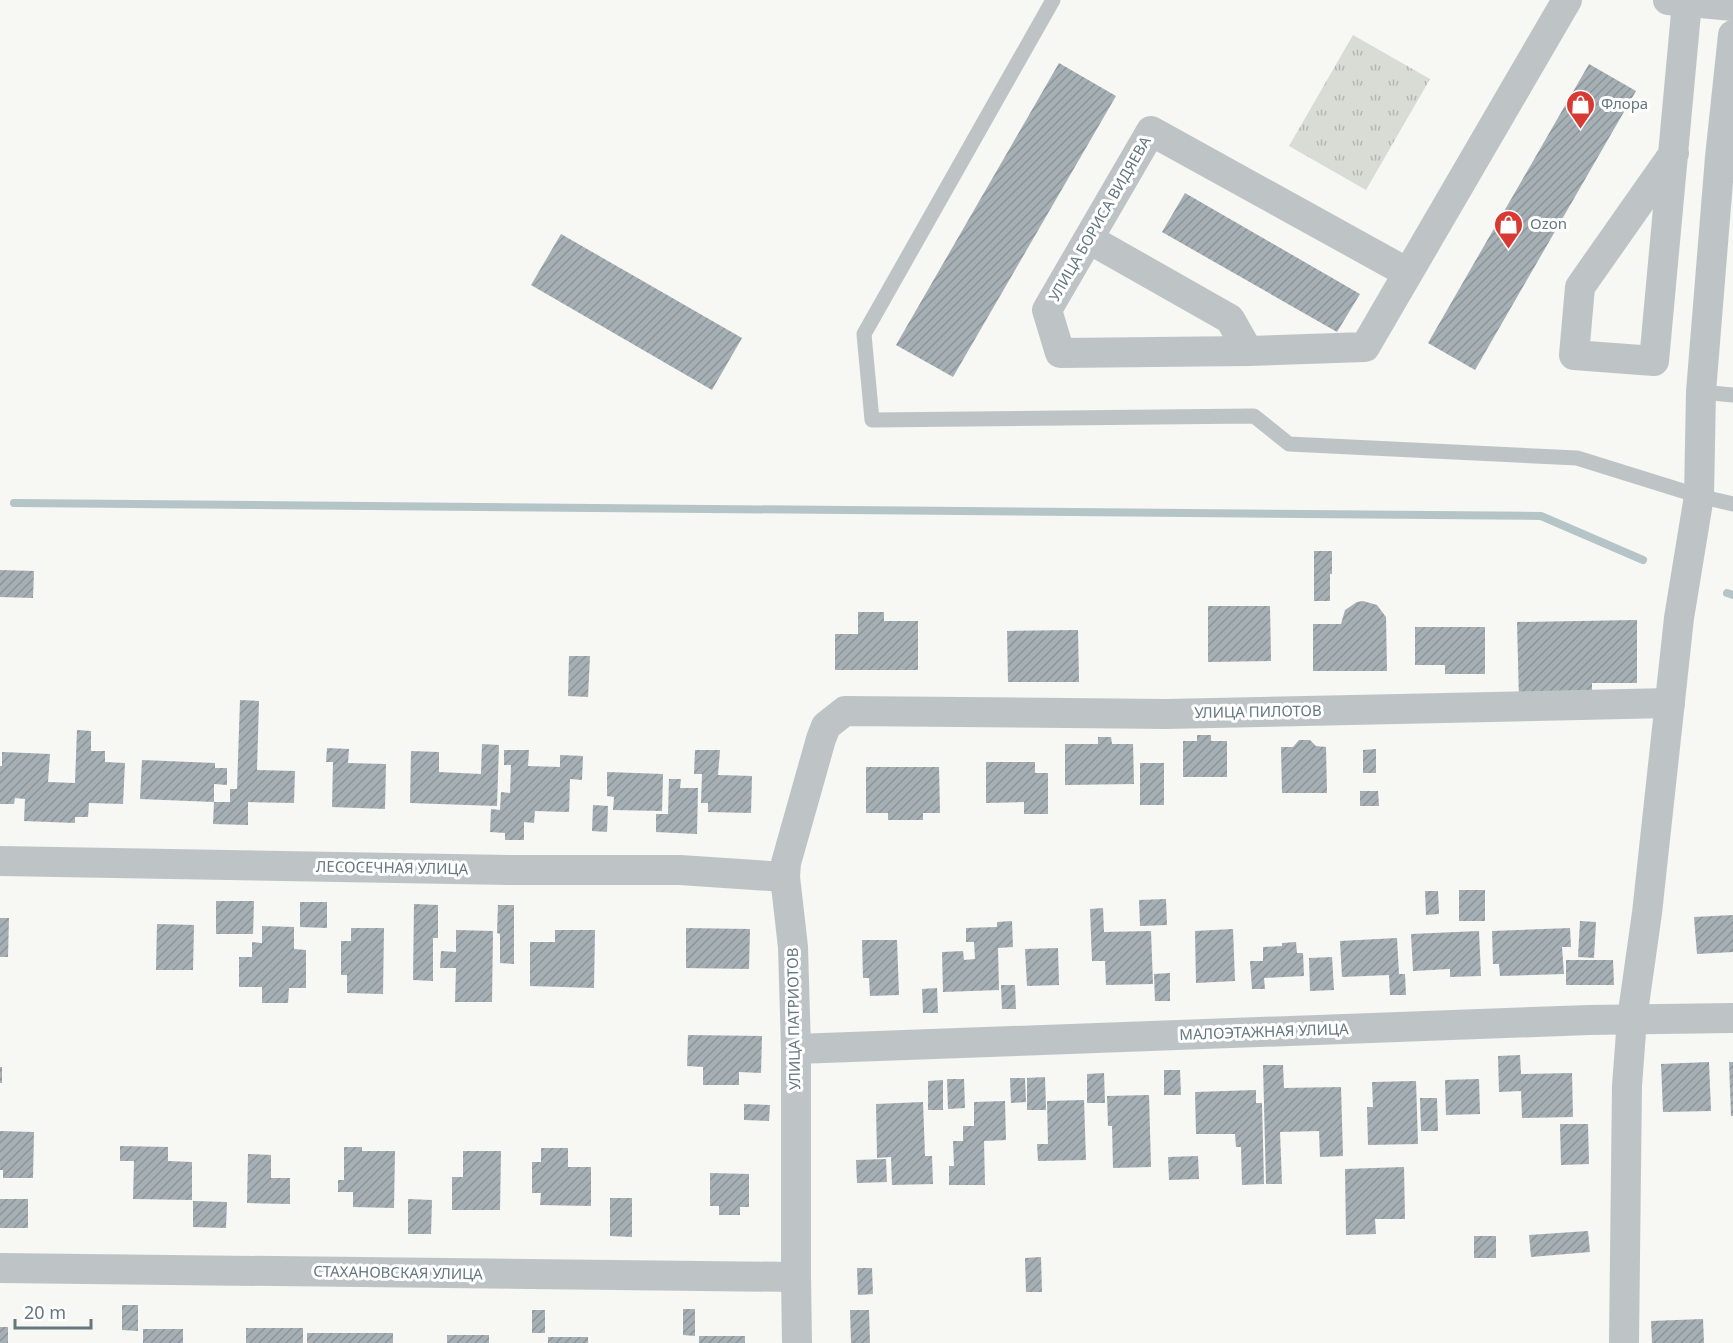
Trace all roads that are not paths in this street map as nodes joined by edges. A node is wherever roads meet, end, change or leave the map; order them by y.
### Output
1 (1053, 0) edge
2 (1566, 0) edge
3 (1677, 1) edge
4 (1733, 6) edge
5 (1733, 35) edge
6 (1674, 153) junction
7 (1726, 157) edge
8 (1089, 238) junction
9 (1408, 273) junction
10 (1248, 351) junction
11 (1701, 392) junction
12 (1733, 395) edge
13 (1699, 496) junction
14 (1733, 504) edge
15 (1670, 703) junction
16 (845, 711) joint
17 (0, 861) edge
18 (784, 877) junction
19 (1733, 1017) edge
20 (1632, 1019) junction
21 (796, 1049) junction
22 (0, 1268) edge
23 (796, 1277) junction
24 (797, 1343) edge
25 (1624, 1343) edge

1 - 13 lane
2 - 9 street, УЛИЦА БОРИСА ВИДЯЕВА
3 - 4 street
3 - 6 street
5 - 7 street
6 - 6 street
7 - 11 street
8 - 9 street, УЛИЦА БОРИСА ВИДЯЕВА
8 - 10 street
8 - 10 street, УЛИЦА БОРИСА ВИДЯЕВА
9 - 10 street, УЛИЦА БОРИСА ВИДЯЕВА
11 - 12 lane
11 - 13 street
13 - 14 lane
13 - 15 street
15 - 16 street, УЛИЦА ПИЛОТОВ
15 - 20 street
16 - 18 street, УЛИЦА ПАТРИОТОВ
17 - 18 street, ЛЕСОСЕЧНАЯ УЛИЦА
18 - 21 street, УЛИЦА ПАТРИОТОВ
19 - 20 street, МАЛОЭТАЖНАЯ УЛИЦА
20 - 21 street, МАЛОЭТАЖНАЯ УЛИЦА
20 - 25 street
21 - 23 street, УЛИЦА ПАТРИОТОВ
22 - 23 street, СТАХАНОВСКАЯ УЛИЦА
23 - 24 street, УЛИЦА ПАТРИОТОВ

